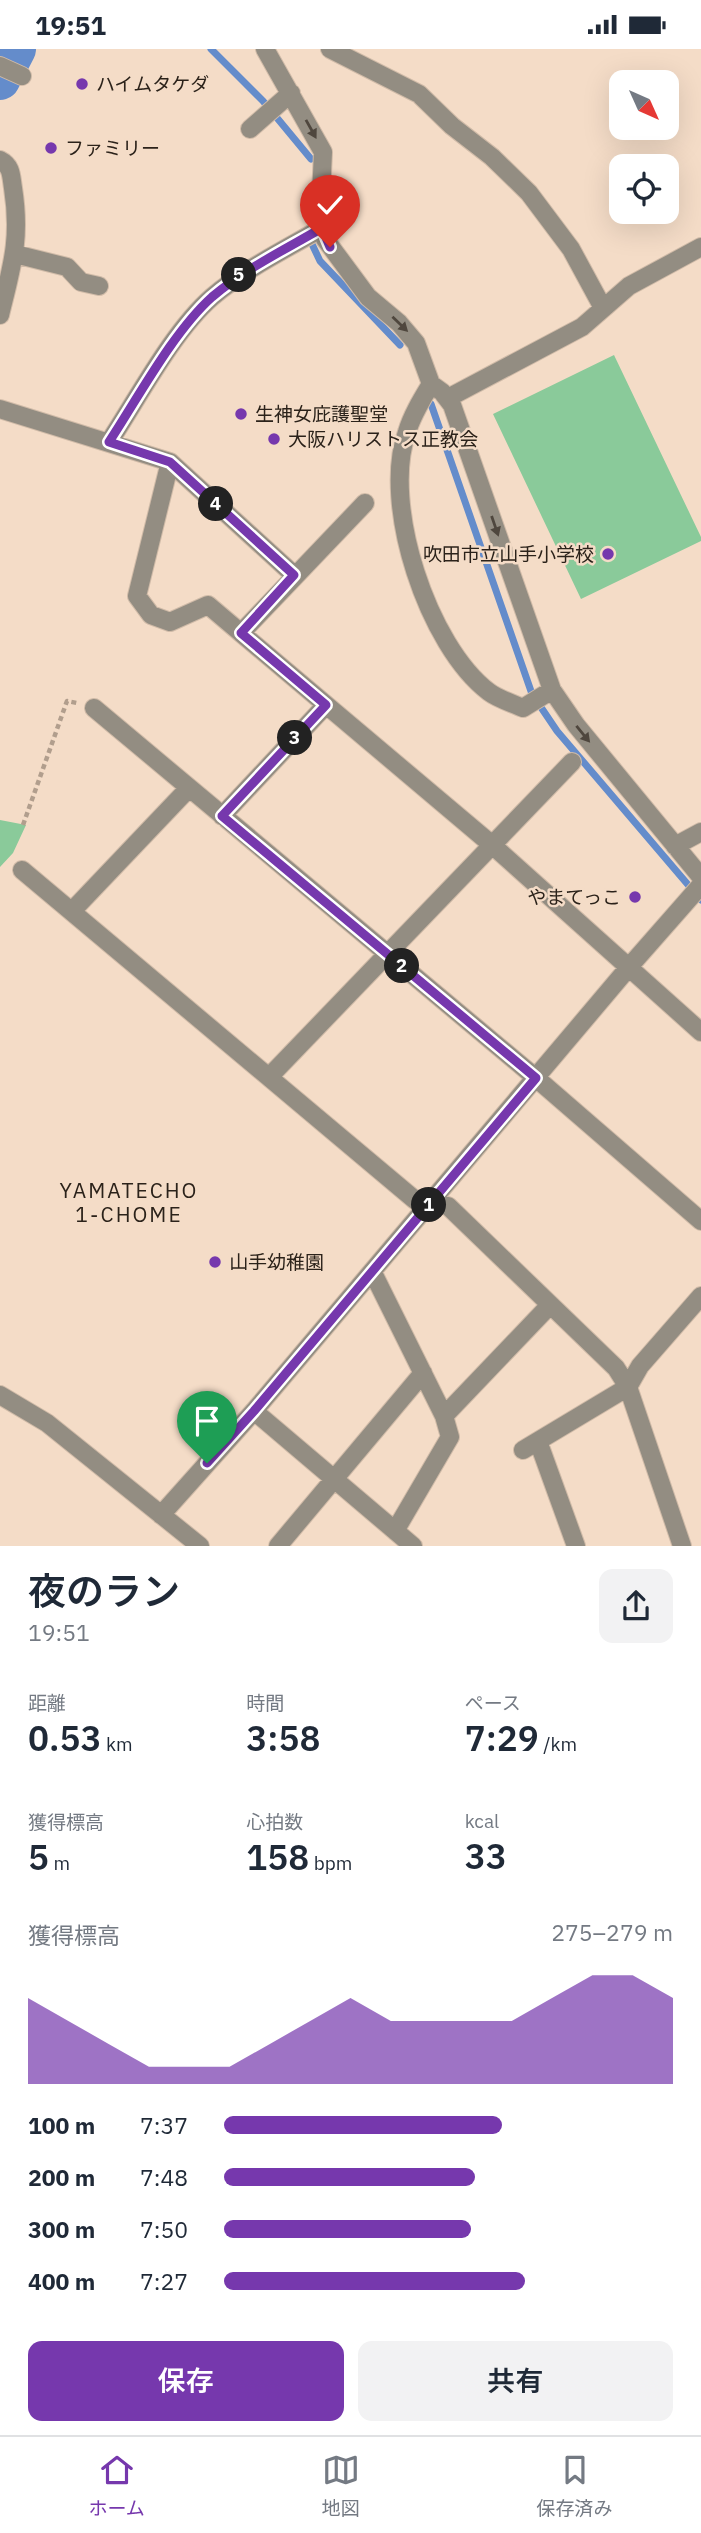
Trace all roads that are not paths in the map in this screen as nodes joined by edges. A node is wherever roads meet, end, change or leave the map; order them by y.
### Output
1 (265, 49) edge
2 (330, 49) edge
3 (0, 66) edge
4 (22, 76) dead end
5 (285, 98) junction
6 (257, 123) dead end
7 (0, 160) edge
8 (322, 228) junction
9 (701, 247) edge
10 (15, 254) junction
11 (99, 286) dead end
12 (603, 308) junction
13 (0, 315) edge
14 (431, 384) junction
15 (448, 398) junction
16 (0, 408) edge
17 (109, 442) junction
18 (170, 462) junction
19 (365, 503) dead end
20 (294, 575) junction
21 (241, 633) junction
22 (541, 696) junction
23 (326, 705) junction
24 (94, 708) dead end
25 (572, 762) dead end
26 (190, 788) junction
27 (222, 816) junction
28 (701, 832) edge
29 (491, 844) junction
30 (675, 846) junction
31 (22, 870) dead end
32 (698, 887) edge
33 (72, 911) junction
34 (387, 953) junction
35 (629, 967) junction
36 (701, 1032) edge
37 (269, 1077) junction
38 (536, 1078) junction
39 (432, 1202) junction
40 (701, 1221) edge
41 (372, 1271) junction
42 (701, 1296) edge
43 (550, 1305) junction
44 (422, 1373) junction
45 (628, 1387) junction
46 (0, 1395) edge
47 (254, 1411) junction
48 (444, 1416) junction
49 (334, 1478) junction
50 (161, 1515) junction
51 (395, 1531) junction
52 (679, 1545) edge
53 (200, 1546) edge
54 (278, 1546) edge
55 (413, 1546) edge
56 (576, 1546) edge

1 - 5 street
2 - 12 street
3 - 4 street
5 - 6 street
5 -> 8 street
7 - 10 street
8 -> 14 street
8 - 17 street
9 - 12 street
10 - 11 street
10 - 13 street
12 - 15 street
14 - 15 street
14 - 22 street
15 -> 22 street
16 - 17 street
17 - 18 street
18 - 20 street
18 - 21 street
19 - 20 street
20 - 21 street
21 - 23 street
22 -> 30 street
23 - 27 street
23 - 29 street
24 - 26 street
25 - 29 street
26 - 27 street
26 - 33 street
27 - 34 street
28 - 30 street
29 - 34 street
29 - 35 street
30 - 32 street
31 - 33 street
32 - 35 street
33 - 37 street
34 - 37 street
34 - 38 street
35 - 36 street
35 - 38 street
37 - 39 street
38 - 39 street
38 - 40 street
39 - 41 street
39 - 43 street
41 - 44 street
41 - 47 street
42 - 45 street
43 - 45 street
43 - 48 street
44 - 48 street
44 - 49 street
45 - 52 street
45 - 56 street
46 - 50 street
47 - 49 street
47 - 50 street
48 - 51 street
49 - 51 street
49 - 54 street
50 - 53 street
51 - 55 street

